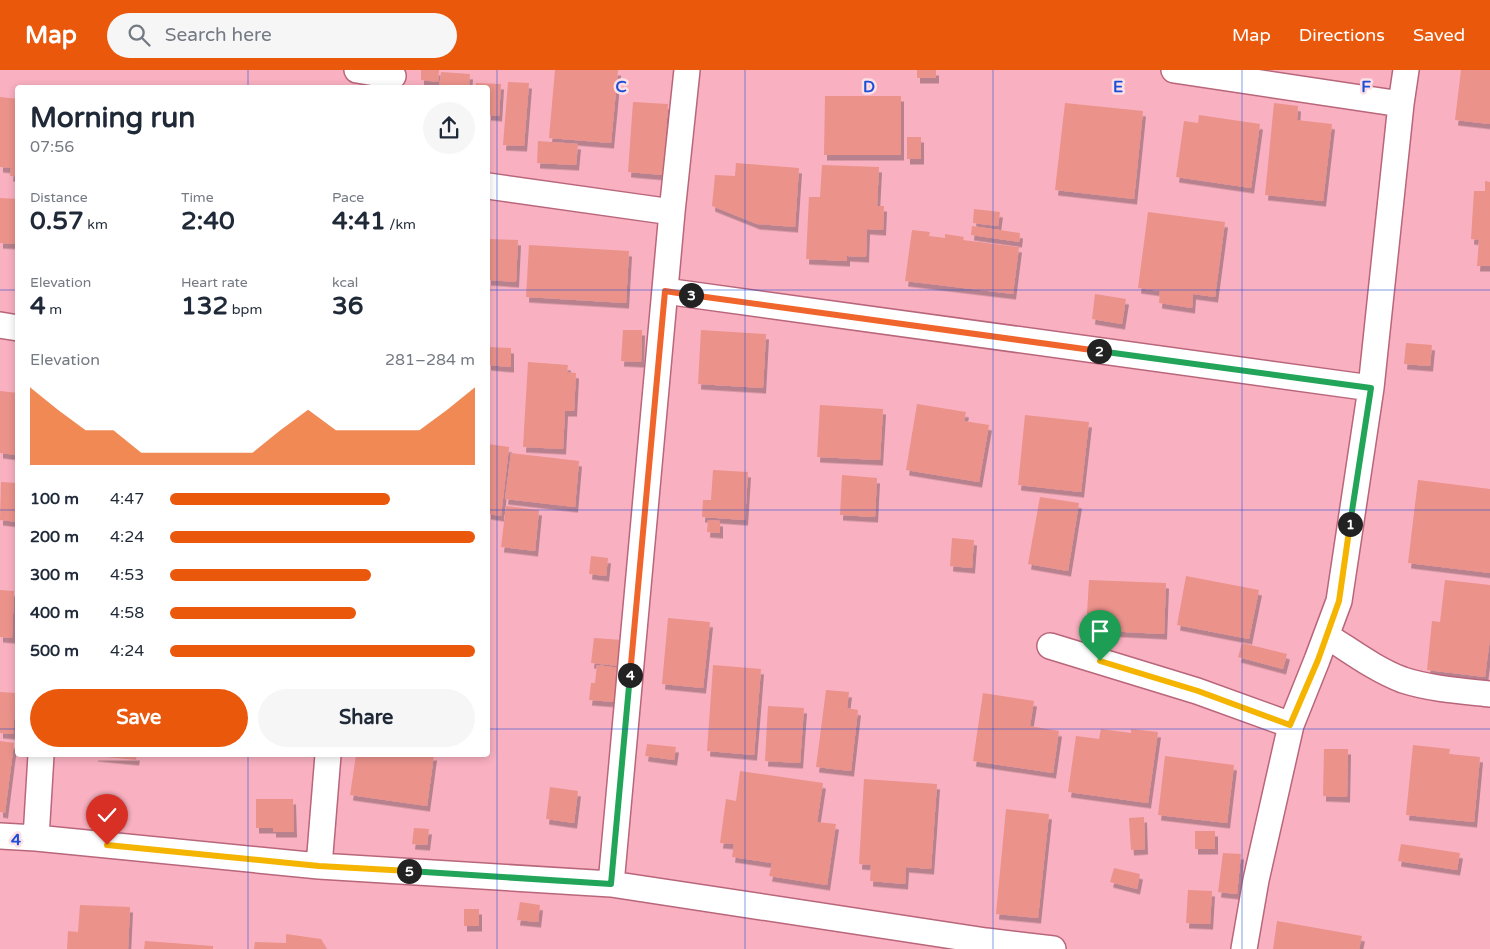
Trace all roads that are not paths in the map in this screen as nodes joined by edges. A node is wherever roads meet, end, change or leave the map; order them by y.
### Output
1 (357, 70) edge
2 (687, 70) edge
3 (1174, 70) edge
4 (1406, 70) edge
5 (393, 78) edge
6 (1401, 104) junction
7 (490, 186) edge
8 (672, 212) junction
9 (665, 291) junction
10 (0, 325) edge
11 (15, 328) edge
12 (1371, 388) junction
13 (1327, 636) junction
14 (1050, 646) dead end
15 (1490, 694) edge
16 (1290, 725) junction
17 (41, 757) edge
18 (328, 757) edge
19 (0, 836) edge
20 (36, 838) junction
21 (319, 866) junction
22 (611, 884) junction
23 (986, 945) edge
24 (1053, 949) edge
25 (1244, 949) edge

1 - 5 street
2 - 8 street
3 - 6 street
4 - 6 street
6 - 12 street
7 - 8 street
8 - 9 street
9 - 12 street
9 - 22 street
10 - 11 street
12 - 13 street
13 - 15 street
13 - 16 street
14 - 16 street
16 - 25 street
17 - 20 street
18 - 21 street
19 - 20 street
20 - 21 street
21 - 22 street
22 - 23 street
23 - 24 street

